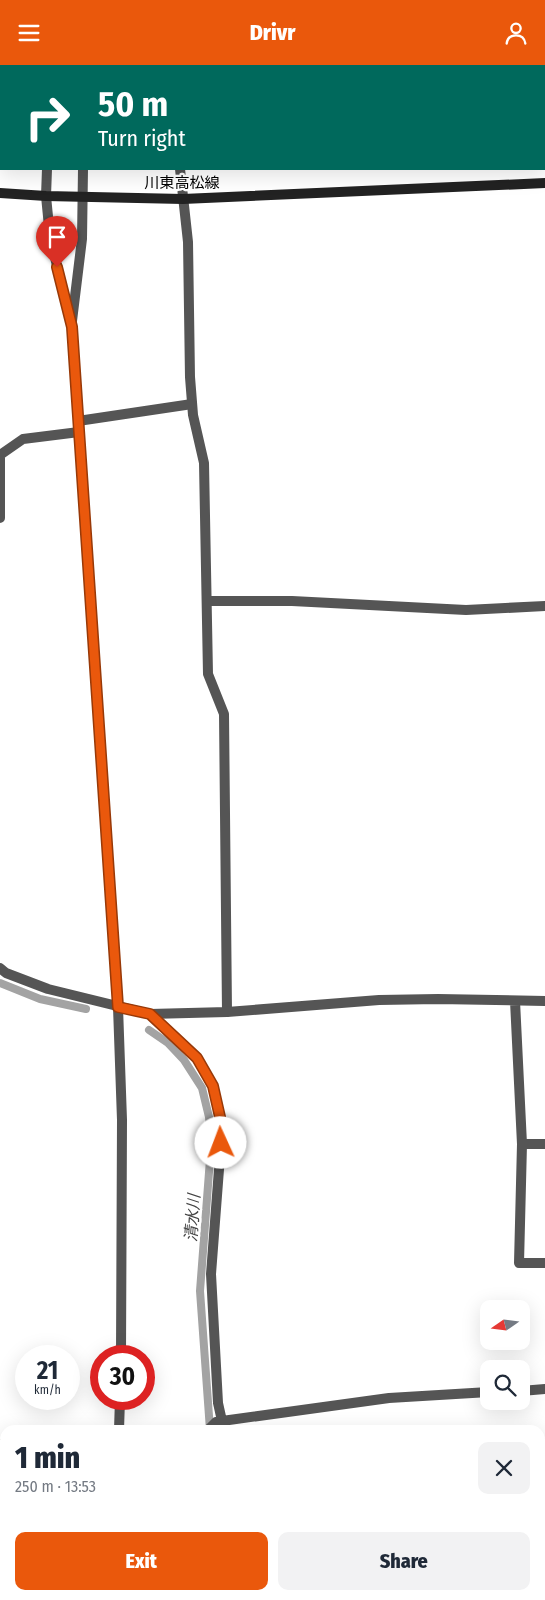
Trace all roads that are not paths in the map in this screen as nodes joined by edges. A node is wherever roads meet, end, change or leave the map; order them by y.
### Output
1 (47, 170) edge
2 (83, 170) edge
3 (180, 170) edge
4 (545, 183) edge
5 (0, 193) edge
6 (46, 196) junction
7 (84, 197) junction
8 (183, 199) junction
9 (72, 327) junction
10 (192, 404) junction
11 (78, 421) junction
12 (79, 432) junction
13 (0, 517) edge
14 (207, 601) junction
15 (545, 606) edge
16 (0, 968) edge
17 (516, 1001) junction
18 (545, 1001) edge
19 (118, 1007) junction
20 (227, 1012) junction
21 (150, 1014) junction
22 (522, 1144) junction
23 (545, 1144) edge
24 (545, 1263) edge
25 (121, 1345) edge
26 (545, 1389) edge
27 (530, 1390) edge
28 (480, 1393) edge
29 (120, 1410) edge
30 (219, 1422) junction
31 (119, 1425) edge
32 (215, 1425) edge

1 - 6 street
2 - 7 street
3 - 8 street
4 - 8 main road, 川東高松線
5 - 6 main road, 川東高松線
6 - 7 main road, 川東高松線
6 - 9 street
7 - 8 main road, 川東高松線
7 - 9 street
8 - 10 street
9 - 11 street
10 - 11 street
10 - 14 street
11 - 12 street
12 - 13 street
12 - 19 street
14 - 15 street
14 - 20 street
16 - 19 street
17 - 18 street
17 - 20 street
17 - 22 street
19 - 21 street
19 - 25 street
20 - 21 street
21 - 30 street
22 - 23 street
22 - 24 street
26 - 27 street
28 - 30 street
29 - 31 street
30 - 32 street

